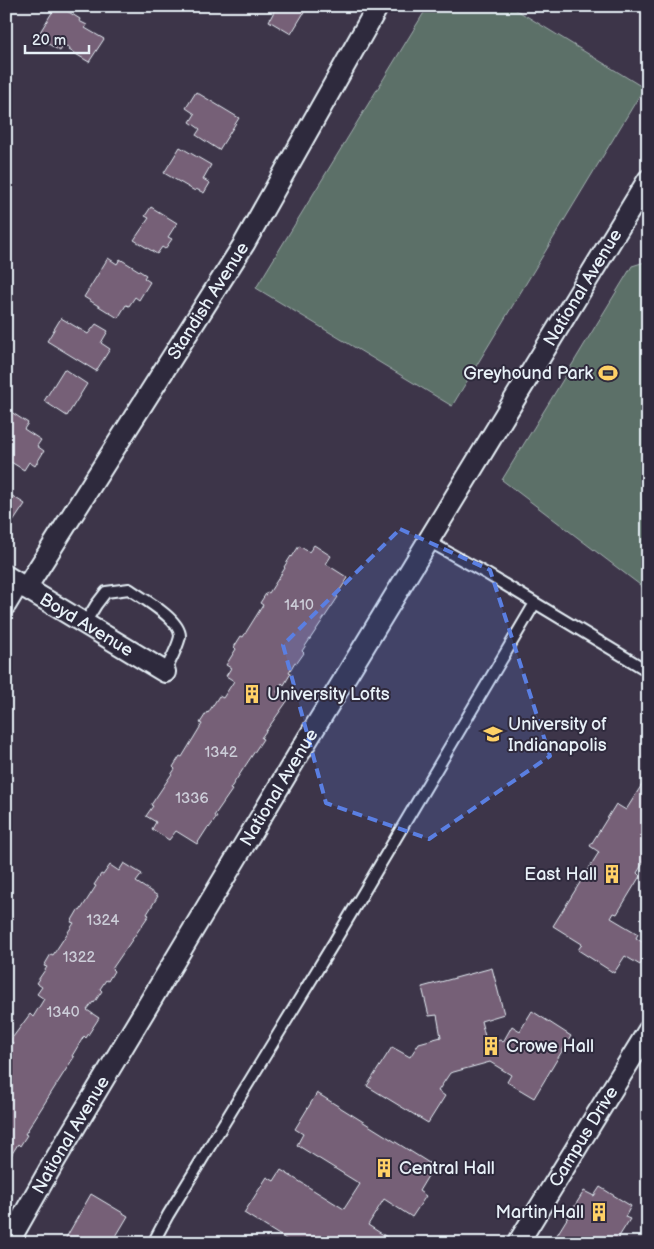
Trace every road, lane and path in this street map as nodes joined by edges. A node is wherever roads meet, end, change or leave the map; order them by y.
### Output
1 (378, 6) edge
2 (648, 180) edge
3 (428, 541) junction
4 (17, 583) edge
5 (535, 603) junction
6 (6, 604) edge
7 (85, 624) junction
8 (648, 671) edge
9 (165, 672) joint
10 (648, 1031) edge
11 (8, 1243) edge
12 (153, 1243) edge
13 (518, 1243) edge

1 - 4 street, Standish Avenue
2 - 3 street, National Avenue
3 - 5 lane
3 - 11 street, National Avenue
4 - 6 street, Standish Avenue
4 - 7 street, Boyd Avenue
5 - 8 lane
5 - 12 lane
7 - 9 street, Boyd Avenue
7 - 9 lane
10 - 13 street, Campus Drive

